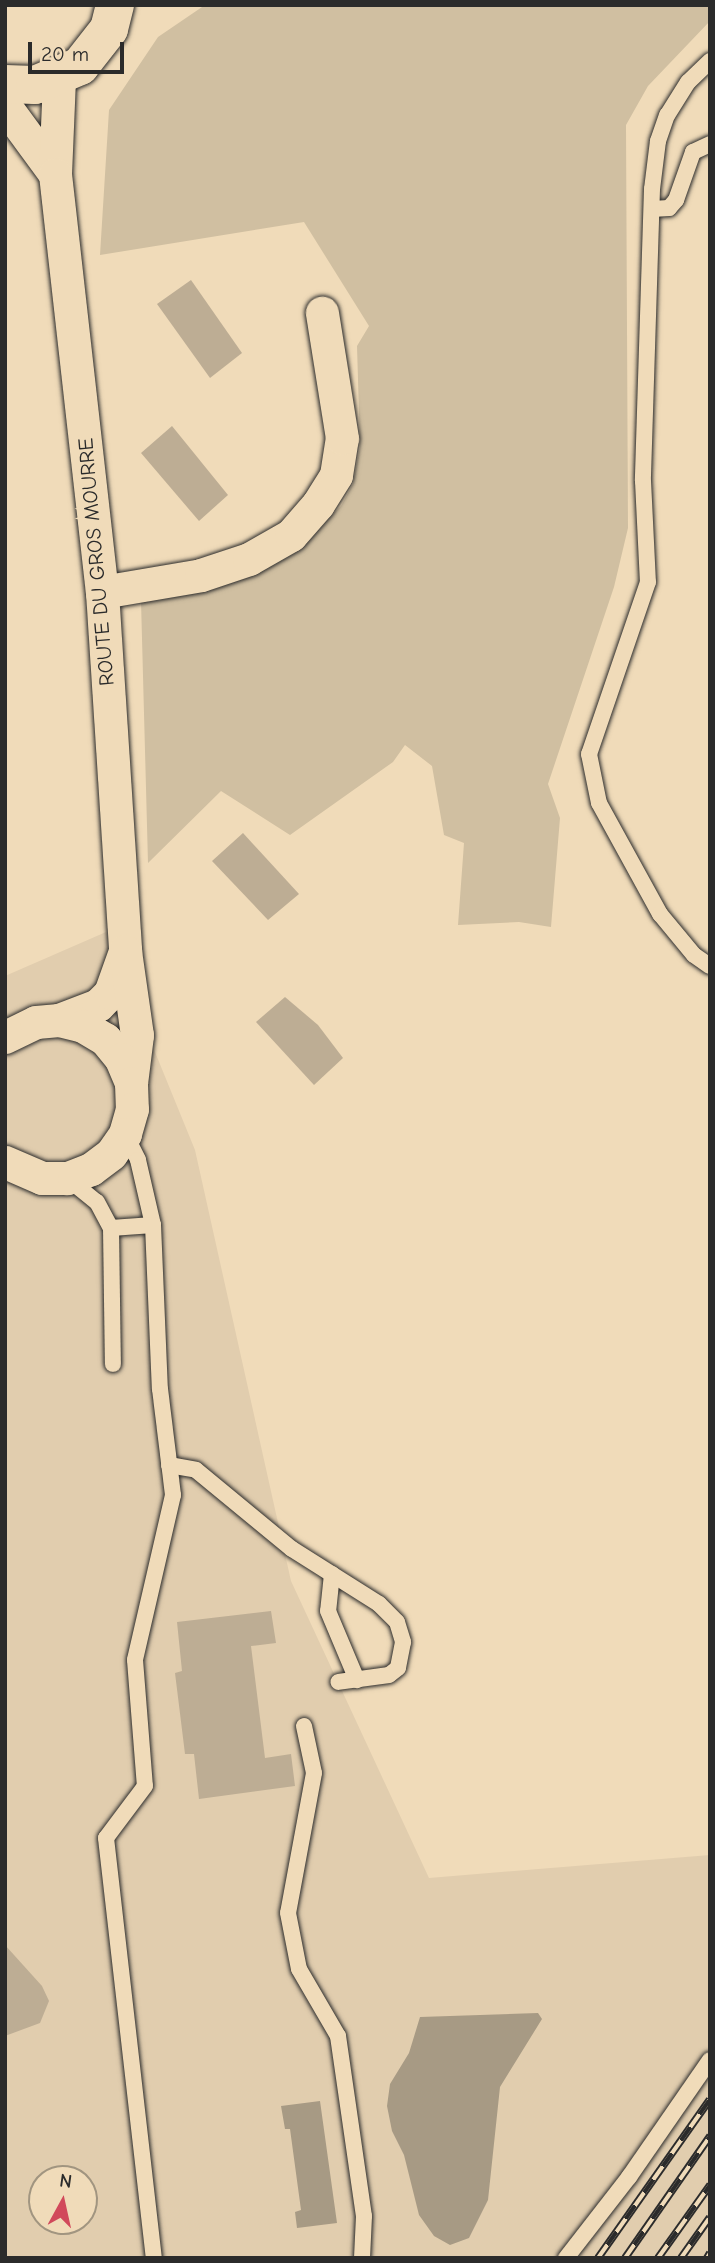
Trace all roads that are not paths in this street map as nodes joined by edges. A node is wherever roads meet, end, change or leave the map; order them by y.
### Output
1 (142, 5) edge
2 (112, 17) edge
3 (710, 61) edge
4 (59, 79) junction
5 (5, 84) edge
6 (5, 106) edge
7 (710, 144) edge
8 (55, 174) junction
9 (652, 209) junction
10 (322, 313) dead end
11 (102, 592) junction
12 (125, 951) junction
13 (710, 967) edge
14 (59, 1020) junction
15 (5, 1037) edge
16 (131, 1083) junction
17 (125, 1133) junction
18 (5, 1162) edge
19 (67, 1178) junction
20 (153, 1225) junction
21 (111, 1228) junction
22 (113, 1364) dead end
23 (169, 1465) junction
24 (332, 1574) junction
25 (357, 1680) junction
26 (338, 1682) dead end
27 (304, 1726) dead end
28 (710, 2060) edge
29 (154, 2258) edge
30 (362, 2258) edge
31 (566, 2258) edge

1 - 2 street
2 - 4 street
3 - 9 lane
4 - 5 street
4 - 8 street, ROUTE DU GROS MOURRE
6 - 8 street, ROUTE DU GROS MOURRE
7 - 9 lane
8 - 11 street, ROUTE DU GROS MOURRE
9 - 13 lane
10 - 11 street
11 - 12 street, ROUTE DU GROS MOURRE
12 - 14 street, ROUTE DU GROS MOURRE
12 - 16 street, ROUTE DU GROS MOURRE
14 - 15 street, ROUTE DU GROS MOURRE
14 - 16 street, ROUTE DU GROS MOURRE
16 - 17 street, ROUTE DU GROS MOURRE
17 - 19 street, ROUTE DU GROS MOURRE
17 - 20 lane
18 - 19 street
19 - 21 lane
20 - 21 lane
20 - 23 lane
21 - 22 lane
23 - 24 lane
23 - 29 lane
24 - 25 lane
24 - 25 lane
25 - 26 lane
27 - 30 lane
28 - 31 lane

